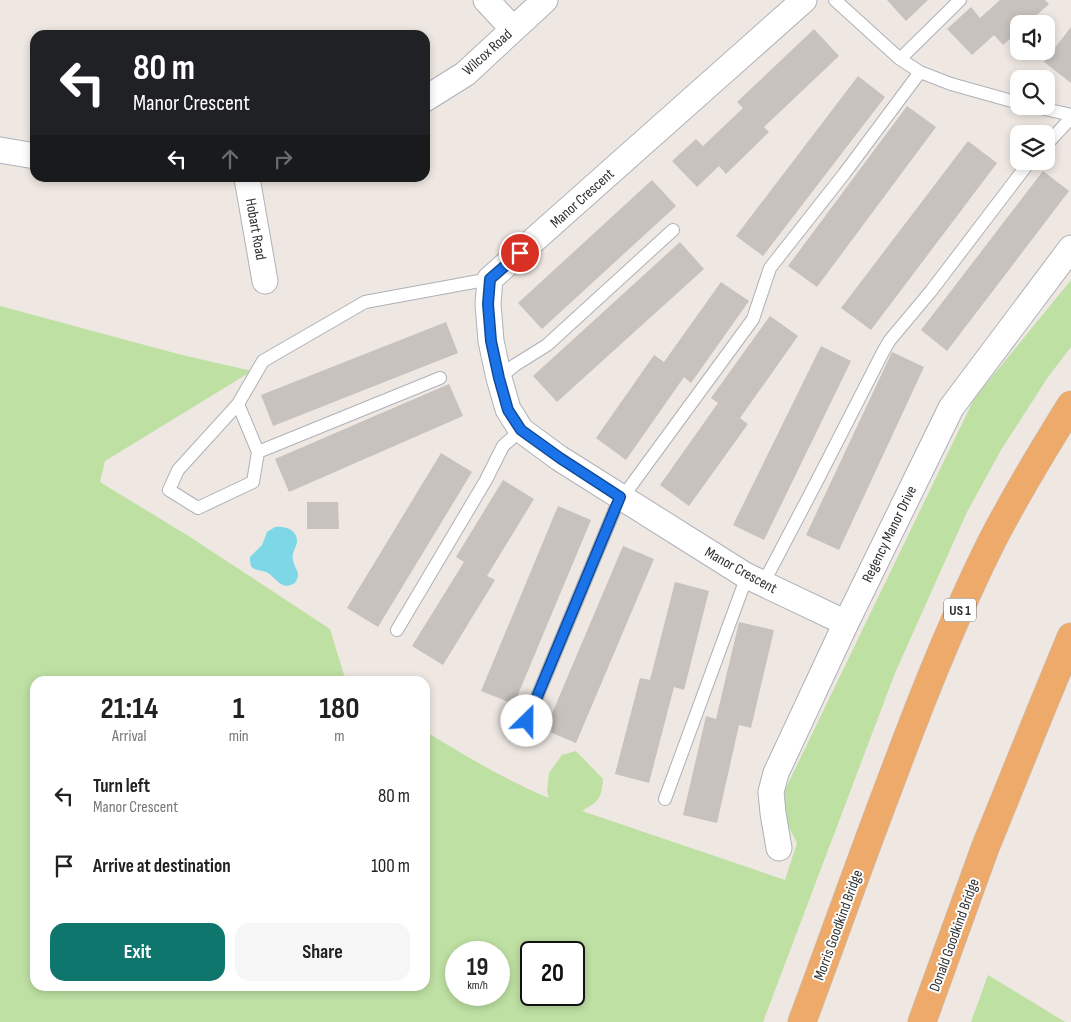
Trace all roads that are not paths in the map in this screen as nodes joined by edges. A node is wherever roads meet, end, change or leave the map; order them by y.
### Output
1 (486, 0) edge
2 (545, 0) edge
3 (804, 0) edge
4 (835, 0) edge
5 (960, 0) edge
6 (513, 29) junction
7 (900, 58) junction
8 (920, 72) junction
9 (430, 96) edge
10 (1010, 100) edge
11 (1055, 112) edge
12 (1071, 116) edge
13 (1055, 135) edge
14 (0, 150) edge
15 (30, 155) edge
16 (1023, 170) edge
17 (248, 182) edge
18 (673, 230) dead end
19 (1071, 248) edge
20 (490, 279) junction
21 (265, 281) dead end
22 (440, 378) dead end
23 (499, 378) junction
24 (238, 404) junction
25 (1071, 406) edge
26 (521, 430) junction
27 (258, 452) junction
28 (621, 498) junction
29 (755, 580) junction
30 (846, 623) junction
31 (397, 630) dead end
32 (1071, 637) edge
33 (527, 721) dead end
34 (665, 799) dead end
35 (779, 848) dead end
36 (802, 1022) edge
37 (922, 1022) edge

1 - 6 street
2 - 6 street, Wilcox Road
3 - 20 street, Manor Crescent
4 - 7 lane
5 - 7 lane
6 - 9 street, Wilcox Road
7 - 8 lane
8 - 10 lane
8 - 28 lane
11 - 12 lane
12 - 13 lane
14 - 15 street
16 - 29 lane
17 - 21 street, Hobart Road
18 - 23 lane
19 - 30 street, Regency Manor Drive
20 - 23 street, Manor Crescent
20 - 24 lane
22 - 27 lane
23 - 26 street, Manor Crescent
24 - 27 lane
24 - 27 lane
25 - 36 highway, Morris Goodkind Bridge / US 1
26 - 28 street, Manor Crescent
26 - 31 lane
28 - 29 street, Manor Crescent
28 - 33 lane
29 - 30 street, Manor Crescent
29 - 34 lane
30 - 35 street, Regency Manor Drive
32 - 37 highway, Donald Goodkind Bridge

